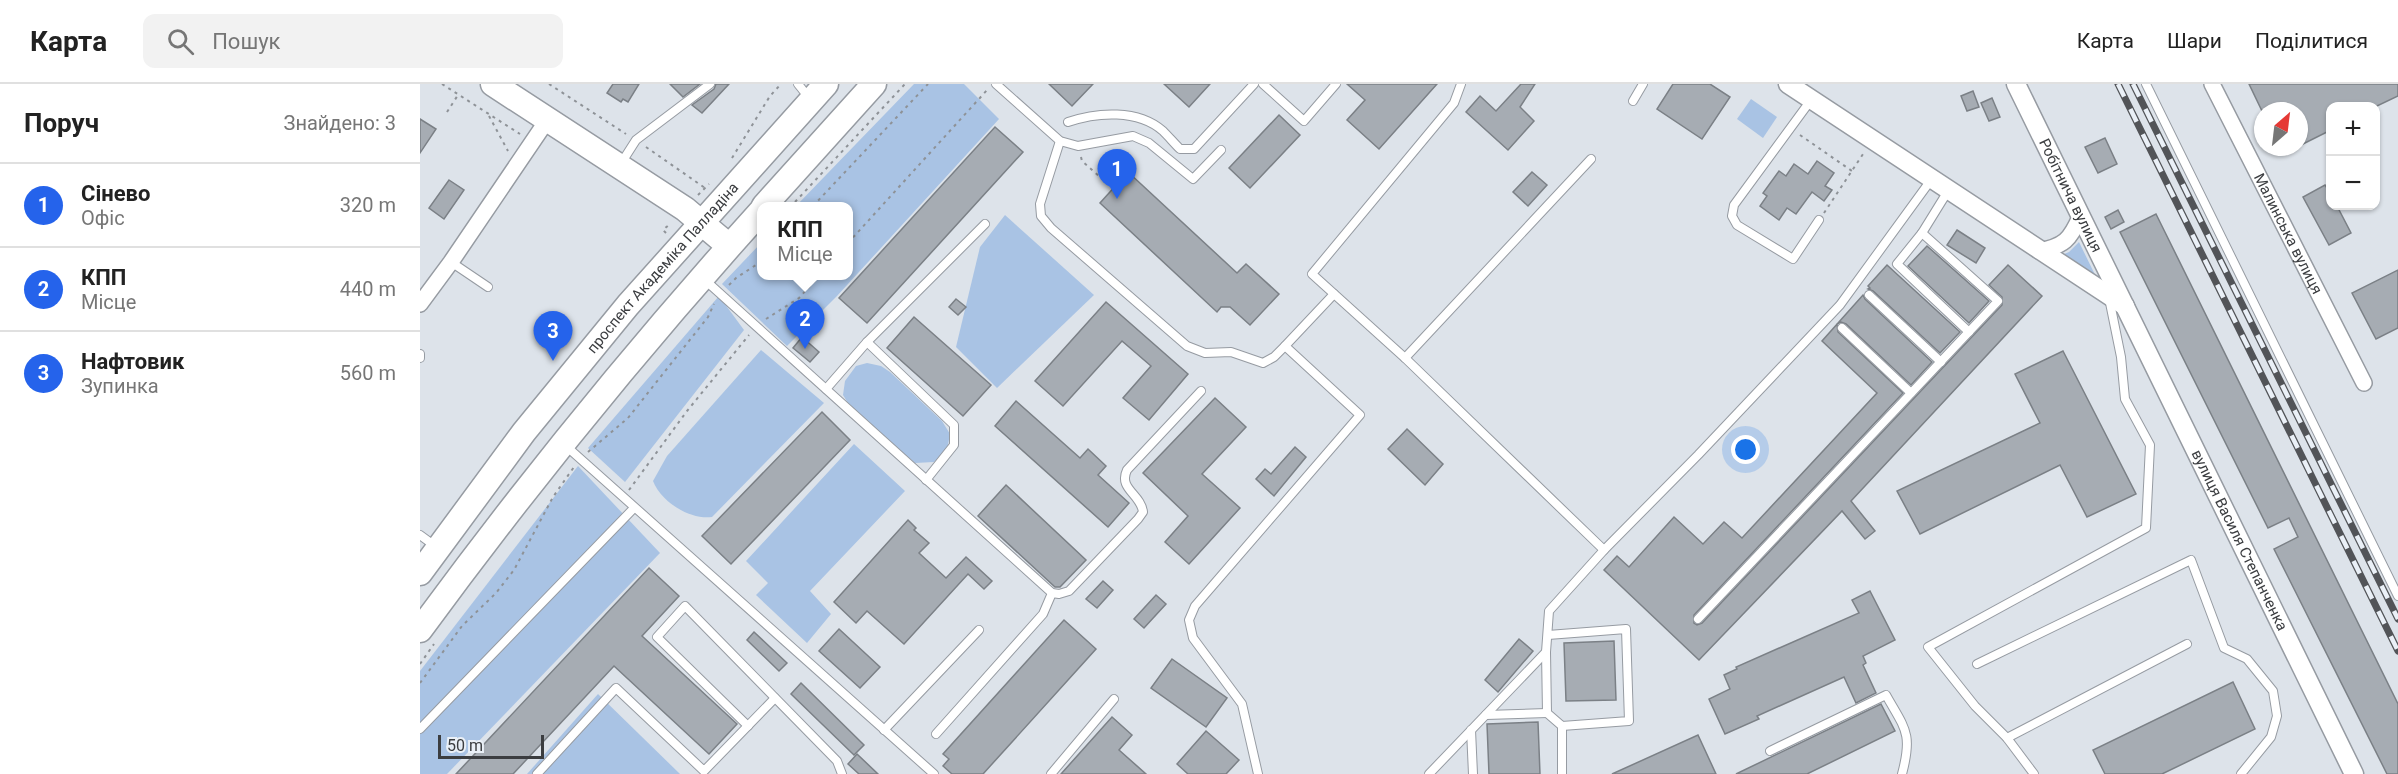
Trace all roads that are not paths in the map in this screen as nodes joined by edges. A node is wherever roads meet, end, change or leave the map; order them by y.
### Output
1 (493, 84) edge
2 (711, 84) edge
3 (874, 84) edge
4 (994, 84) edge
5 (1254, 84) edge
6 (1263, 84) edge
7 (1336, 84) edge
8 (1461, 84) edge
9 (1643, 84) edge
10 (1788, 84) edge
11 (2016, 84) edge
12 (2146, 84) edge
13 (2212, 84) edge
14 (812, 90) edge
15 (1811, 99) junction
16 (1633, 101) dead end
17 (548, 119) junction
18 (1068, 122) dead end
19 (1060, 141) junction
20 (1221, 150) dead end
21 (1591, 159) dead end
22 (619, 166) junction
23 (1931, 180) junction
24 (1948, 191) junction
25 (768, 202) edge
26 (757, 215) edge
27 (2080, 217) junction
28 (1819, 220) road end
29 (703, 223) junction
30 (985, 224) dead end
31 (1922, 233) junction
32 (729, 246) junction
33 (2039, 251) junction
34 (451, 262) junction
35 (702, 277) junction
36 (488, 287) dead end
37 (1334, 294) junction
38 (1869, 295) dead end
39 (2109, 296) junction
40 (420, 304) edge
41 (2127, 307) junction
42 (1842, 328) dead end
43 (1969, 332) junction
44 (867, 342) junction
45 (1285, 346) junction
46 (420, 354) edge
47 (420, 358) edge
48 (1405, 358) junction
49 (1941, 362) junction
50 (2364, 383) dead end
51 (826, 389) junction
52 (1201, 391) dead end
53 (1911, 393) junction
54 (563, 443) junction
55 (926, 480) junction
56 (634, 508) junction
57 (429, 542) edge
58 (1604, 550) junction
59 (420, 573) edge
60 (1052, 593) junction
61 (2398, 596) edge
62 (1698, 620) dead end
63 (420, 630) edge
64 (978, 630) dead end
65 (1548, 635) junction
66 (2187, 644) dead end
67 (1546, 652) junction
68 (1977, 664) dead end
69 (775, 698) junction
70 (1114, 699) dead end
71 (1547, 712) junction
72 (1486, 715) junction
73 (748, 726) junction
74 (1562, 726) junction
75 (420, 729) edge
76 (884, 730) junction
77 (1471, 730) junction
78 (936, 734) dead end
79 (2007, 738) junction
80 (1770, 752) dead end
81 (537, 774) edge
82 (842, 774) edge
83 (934, 774) edge
84 (1051, 774) edge
85 (1258, 774) edge
86 (1429, 774) edge
87 (1473, 774) edge
88 (1562, 774) edge
89 (1902, 774) edge
90 (2034, 774) edge
91 (2241, 774) edge
92 (2354, 774) edge

1 - 17 main road
2 - 22 lane
3 - 25 main road
4 - 19 lane
5 - 18 lane
6 - 7 lane
8 - 37 lane
9 - 16 lane
10 - 15 street
11 - 27 street, Робітнича вулиця
12 - 61 lane
13 - 50 street, Малинська вулиця
14 - 29 main road, проспект Академіка Палладіна
15 - 23 street
15 - 28 lane
17 - 22 main road
17 - 34 street
19 - 20 lane
19 - 45 lane
21 - 48 lane
22 - 29 main road
23 - 24 street
23 - 58 lane
24 - 31 lane
24 - 33 street
26 - 32 main road
27 - 33 street
27 - 41 street, Робітнича вулиця
29 - 32 main road
29 - 57 main road, проспект Академіка Палладіна
30 - 44 lane
31 - 43 lane
31 - 43 lane
32 - 35 main road
33 - 39 street
34 - 36 lane
34 - 40 street
35 - 51 lane
35 - 54 main road
37 - 45 lane
37 - 48 lane
38 - 49 lane
39 - 41 street
39 - 79 lane
41 - 92 street, вулиця Василя Степанченка
42 - 53 lane
43 - 49 lane
44 - 51 lane
44 - 55 lane
45 - 85 lane
46 - 47 lane
48 - 58 lane
49 - 53 lane
51 - 55 lane
52 - 60 lane
53 - 62 lane
54 - 56 lane
54 - 63 main road
55 - 60 lane
56 - 75 lane
56 - 76 lane
57 - 59 main road, проспект Академіка Палладіна
58 - 65 lane
60 - 78 lane
64 - 76 lane
65 - 67 lane
65 - 74 lane
66 - 79 lane
67 - 71 lane
67 - 72 lane
68 - 91 lane
69 - 73 lane
69 - 73 lane
69 - 82 lane
70 - 84 lane
71 - 72 lane
71 - 74 lane
72 - 77 lane
73 - 81 lane
74 - 88 lane
76 - 83 lane
77 - 86 lane
77 - 87 lane
79 - 90 lane
80 - 89 lane

